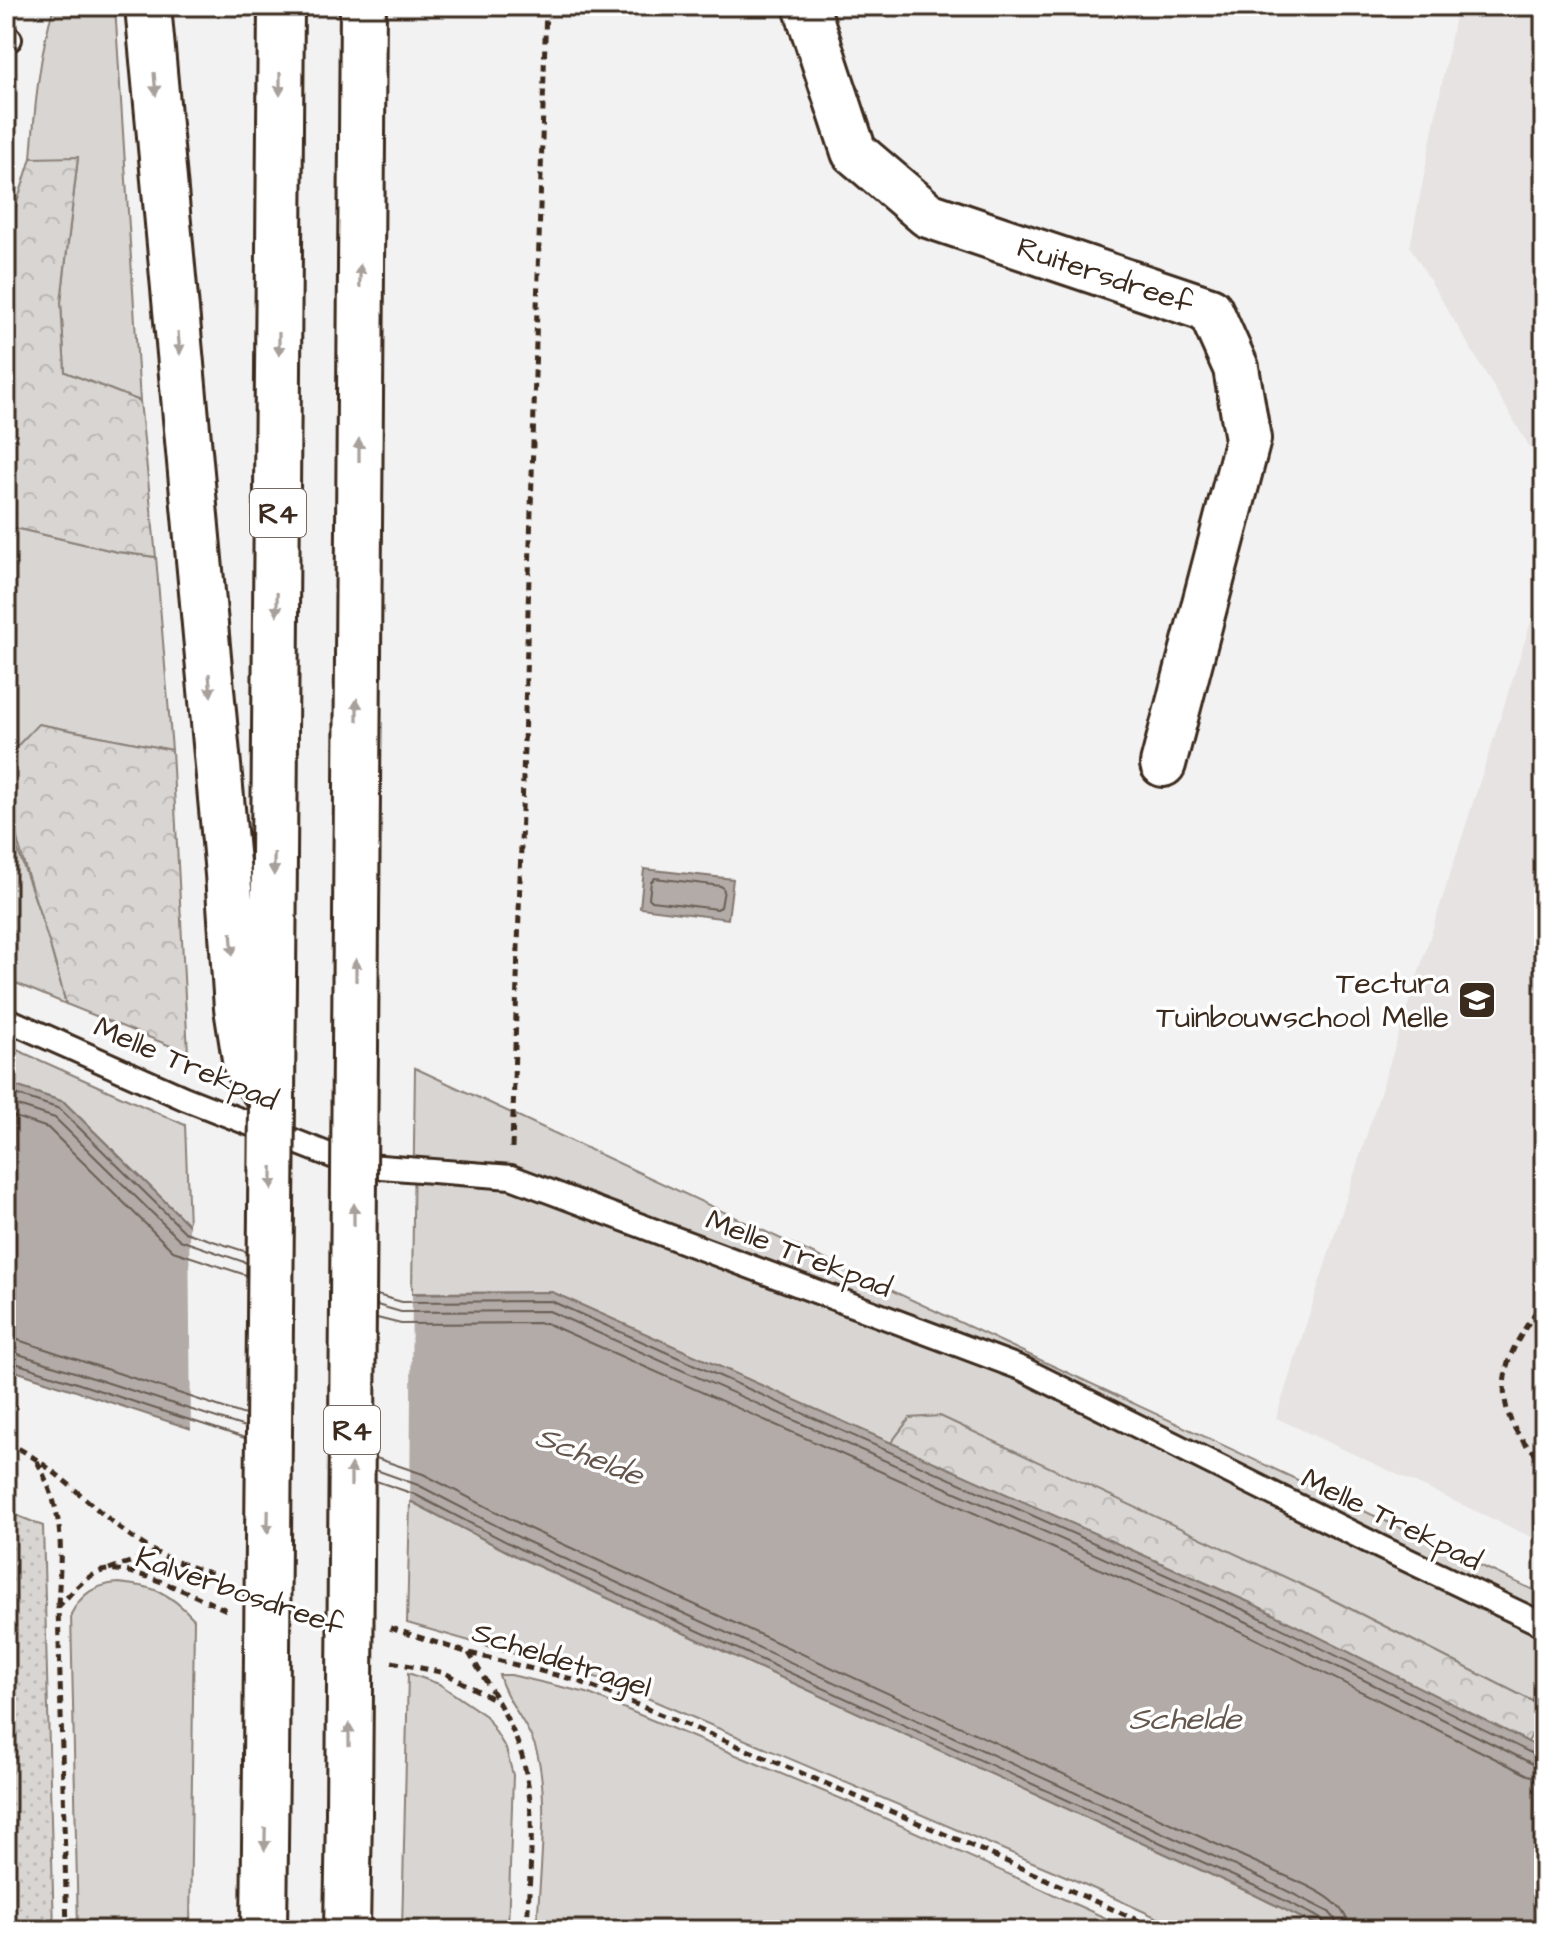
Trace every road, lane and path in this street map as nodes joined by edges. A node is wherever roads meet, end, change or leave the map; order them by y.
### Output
1 (148, 6) edge
2 (281, 6) edge
3 (363, 6) edge
4 (546, 6) edge
5 (806, 6) edge
6 (1163, 764) dead end
7 (256, 1013) junction
8 (6, 1019) edge
9 (511, 1177) junction
10 (1544, 1299) edge
11 (6, 1442) edge
12 (35, 1457) junction
13 (1544, 1459) edge
14 (1544, 1518) edge
15 (1544, 1527) edge
16 (158, 1553) junction
17 (104, 1570) junction
18 (234, 1581) dead end
19 (58, 1607) junction
20 (240, 1615) dead end
21 (1544, 1625) edge
22 (381, 1626) dead end
23 (469, 1653) junction
24 (386, 1660) dead end
25 (495, 1700) junction
26 (67, 1930) edge
27 (264, 1930) edge
28 (347, 1930) edge
29 (527, 1930) edge
30 (1159, 1930) edge

1 -> 7 main road
2 -> 7 main road, R4
28 -> 3 main road, R4, bridge
4 - 9 path
5 - 6 main road, Ruitersdreef
7 -> 27 main road, bridge
8 - 9 lane, Melle Trekpad
9 - 21 lane, Melle Trekpad
10 - 13 path
11 - 12 path
12 - 16 path
12 - 19 path
14 - 15 path
16 - 17 path
16 - 18 path
17 - 19 path, Kalverbosdreef
17 - 20 path, Kalverbosdreef
19 - 26 path
22 - 23 path, Scheldetragel
23 - 25 path
23 - 30 path, Scheldetragel
24 - 25 path
25 - 29 path

